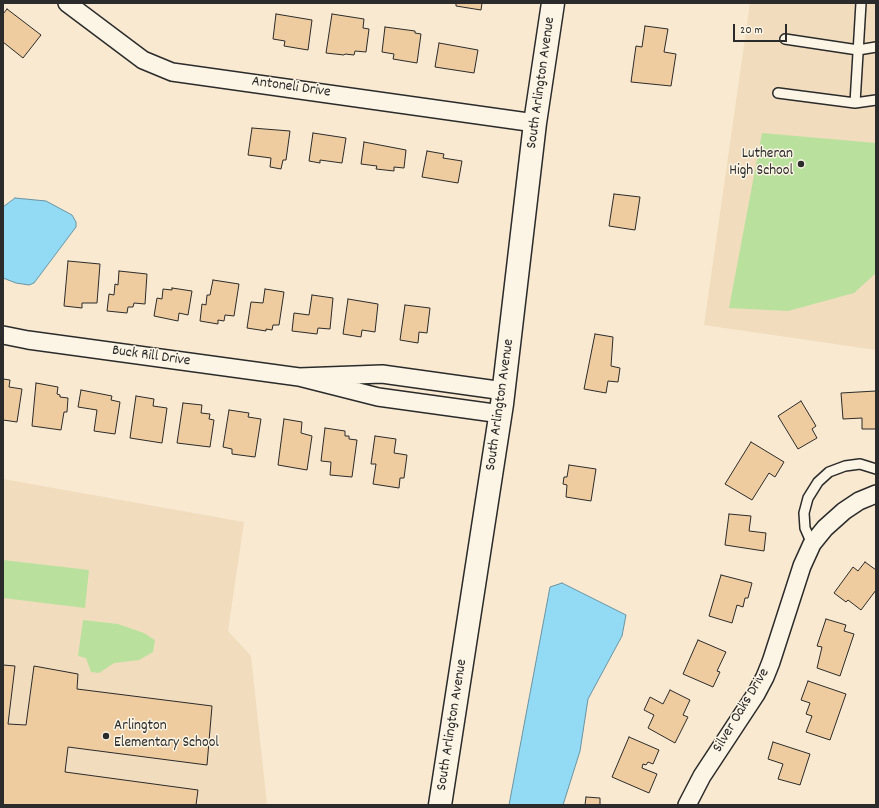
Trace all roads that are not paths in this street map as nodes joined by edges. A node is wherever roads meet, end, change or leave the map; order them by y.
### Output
1 (67, 3) edge
2 (553, 3) edge
3 (860, 3) edge
4 (785, 39) dead end
5 (876, 47) edge
6 (858, 50) junction
7 (778, 93) dead end
8 (876, 100) edge
9 (855, 103) junction
10 (535, 123) junction
11 (3, 335) edge
12 (299, 377) junction
13 (504, 391) junction
14 (500, 414) junction
15 (876, 469) edge
16 (876, 494) edge
17 (812, 544) junction
18 (440, 805) edge
19 (687, 805) edge

1 - 10 street, Antoneli Drive
2 - 10 main road, South Arlington Avenue
3 - 6 lane
4 - 6 lane
5 - 6 lane
6 - 9 lane
7 - 9 lane
8 - 9 lane
10 - 13 main road, South Arlington Avenue
11 - 12 street, Buck Rill Drive
12 - 13 street, Buck Rill Drive
12 - 14 street, Buck Rill Drive
13 - 14 main road, South Arlington Avenue
14 - 18 main road, South Arlington Avenue
15 - 17 lane
16 - 17 street, Silver Oaks Drive
17 - 19 street, Silver Oaks Drive

